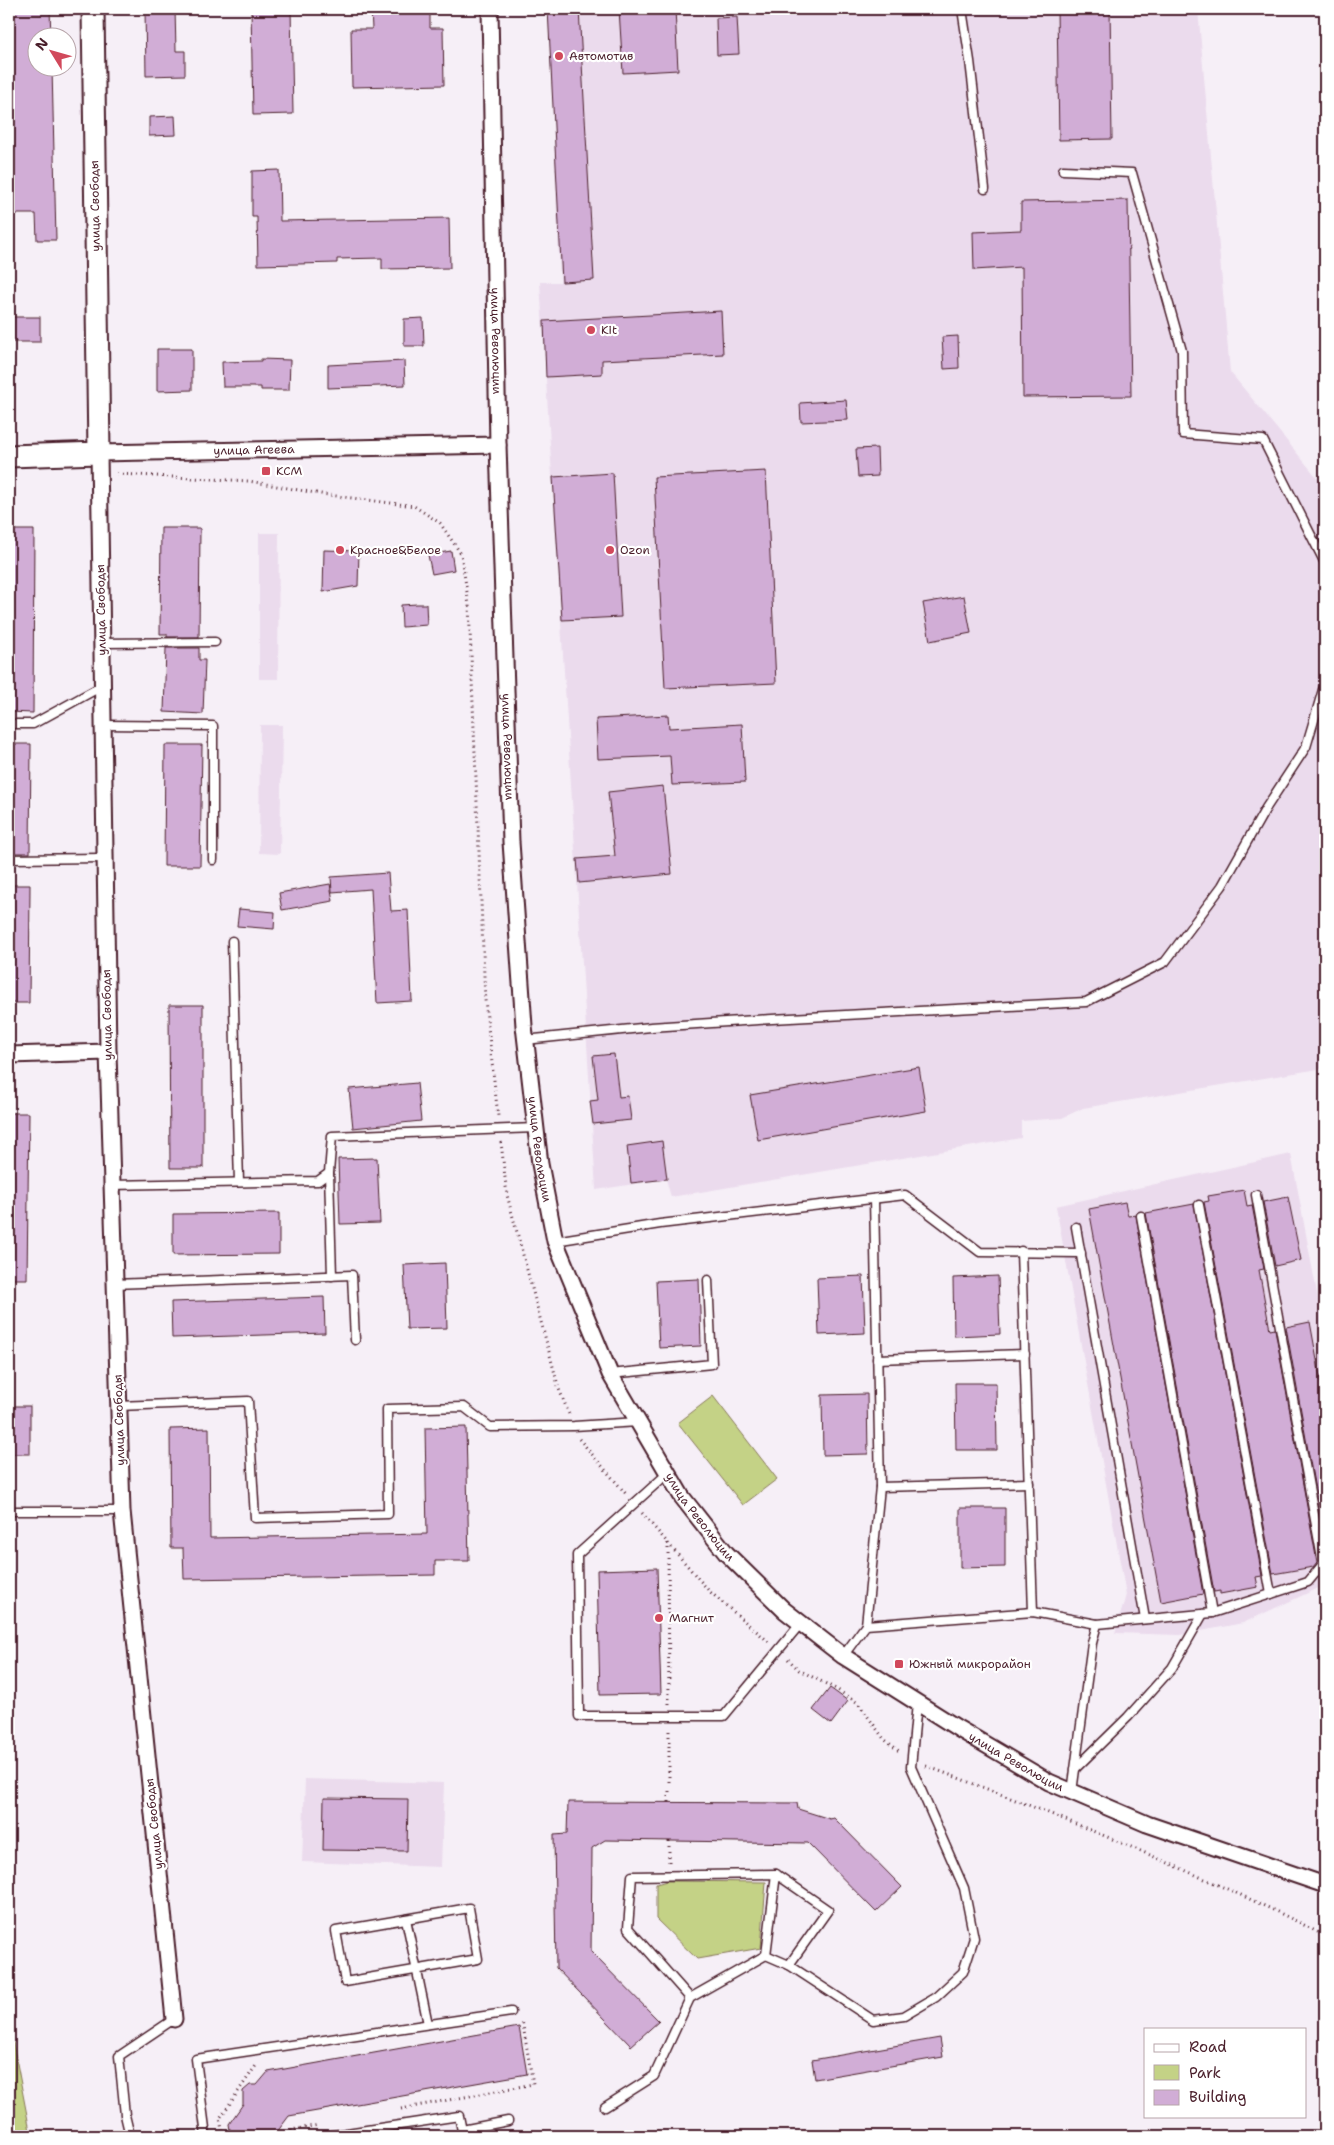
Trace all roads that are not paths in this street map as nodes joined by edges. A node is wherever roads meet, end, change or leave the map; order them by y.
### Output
1 (92, 9) edge
2 (490, 9) edge
3 (962, 9) edge
4 (1063, 170) dead end
5 (985, 189) dead end
6 (498, 445) junction
7 (9, 456) edge
8 (99, 463) junction
9 (1325, 563) edge
10 (215, 642) dead end
11 (102, 643) junction
12 (1325, 683) edge
13 (102, 686) junction
14 (9, 724) edge
15 (103, 725) junction
16 (104, 858) junction
17 (9, 859) edge
18 (213, 860) dead end
19 (232, 941) dead end
20 (525, 1040) junction
21 (108, 1052) junction
22 (9, 1055) edge
23 (536, 1128) junction
24 (329, 1173) junction
25 (240, 1182) junction
26 (111, 1185) junction
27 (1256, 1195) dead end
28 (874, 1199) junction
29 (1199, 1205) dead end
30 (1141, 1216) dead end
31 (1076, 1227) dead end
32 (555, 1241) junction
33 (1021, 1251) junction
34 (1081, 1253) junction
35 (332, 1276) junction
36 (708, 1280) dead end
37 (114, 1284) junction
38 (355, 1340) dead end
39 (1025, 1354) junction
40 (877, 1359) junction
41 (610, 1374) junction
42 (118, 1406) junction
43 (638, 1422) junction
44 (668, 1474) junction
45 (1029, 1483) junction
46 (880, 1487) junction
47 (9, 1511) edge
48 (122, 1511) junction
49 (1271, 1594) junction
50 (1033, 1612) junction
51 (1212, 1613) junction
52 (1203, 1614) junction
53 (1146, 1619) junction
54 (801, 1623) junction
55 (1097, 1624) junction
56 (866, 1625) junction
57 (843, 1656) junction
58 (917, 1703) junction
59 (1075, 1769) junction
60 (1072, 1792) junction
61 (776, 1874) junction
62 (1325, 1885) edge
63 (406, 1919) junction
64 (766, 1955) junction
65 (788, 1965) junction
66 (417, 1970) junction
67 (690, 1998) junction
68 (511, 2012) dead end
69 (174, 2019) joint
70 (428, 2024) junction
71 (605, 2107) dead end
72 (508, 2121) dead end
73 (462, 2133) edge
74 (130, 2136) edge
75 (206, 2136) edge
76 (327, 2136) edge

1 - 8 street, улица Свободы
2 - 6 street, улица Революции
3 - 5 lane
4 - 9 lane
6 - 8 street, улица Агеева
6 - 20 street, улица Революции
7 - 8 street, улица Агеева
8 - 11 street, улица Свободы
10 - 11 lane
11 - 13 street, улица Свободы
12 - 20 lane
13 - 14 lane
13 - 15 street, улица Свободы
15 - 16 street, улица Свободы
15 - 18 lane
16 - 17 lane
16 - 21 street, улица Свободы
19 - 25 lane
20 - 23 street, улица Революции
21 - 22 street
21 - 26 street, улица Свободы
23 - 24 lane
23 - 32 street, улица Революции
24 - 25 lane
24 - 35 lane
25 - 26 lane
26 - 37 street, улица Свободы
27 - 49 lane
28 - 32 lane
28 - 33 lane
28 - 40 lane
29 - 49 lane
30 - 51 lane
31 - 34 lane
32 - 41 street, улица Революции
33 - 34 lane
33 - 39 lane
34 - 53 lane
35 - 37 lane
35 - 38 lane
36 - 41 lane
37 - 42 street, улица Свободы
39 - 40 lane
39 - 45 lane
40 - 46 lane
41 - 43 street, улица Революции
42 - 43 lane
42 - 48 street, улица Свободы
43 - 44 street, улица Революции
44 - 54 street, улица Революции
44 - 54 lane
45 - 46 lane
45 - 50 lane
46 - 56 lane
47 - 48 lane
48 - 69 street, улица Свободы
49 - 51 lane
50 - 55 lane
50 - 56 lane
51 - 52 lane
52 - 53 lane
52 - 59 lane
53 - 55 lane
54 - 57 street, улица Революции
55 - 59 lane
56 - 57 lane
57 - 58 street, улица Революции
58 - 60 street, улица Революции
58 - 65 lane
59 - 60 lane
60 - 62 street, улица Революции
61 - 64 lane
61 - 65 lane
61 - 67 lane
63 - 66 lane
63 - 66 lane
63 - 66 lane
64 - 65 lane
64 - 67 lane
66 - 70 lane
67 - 71 lane
68 - 70 lane
69 - 74 lane
70 - 75 lane
72 - 73 lane
73 - 76 lane

